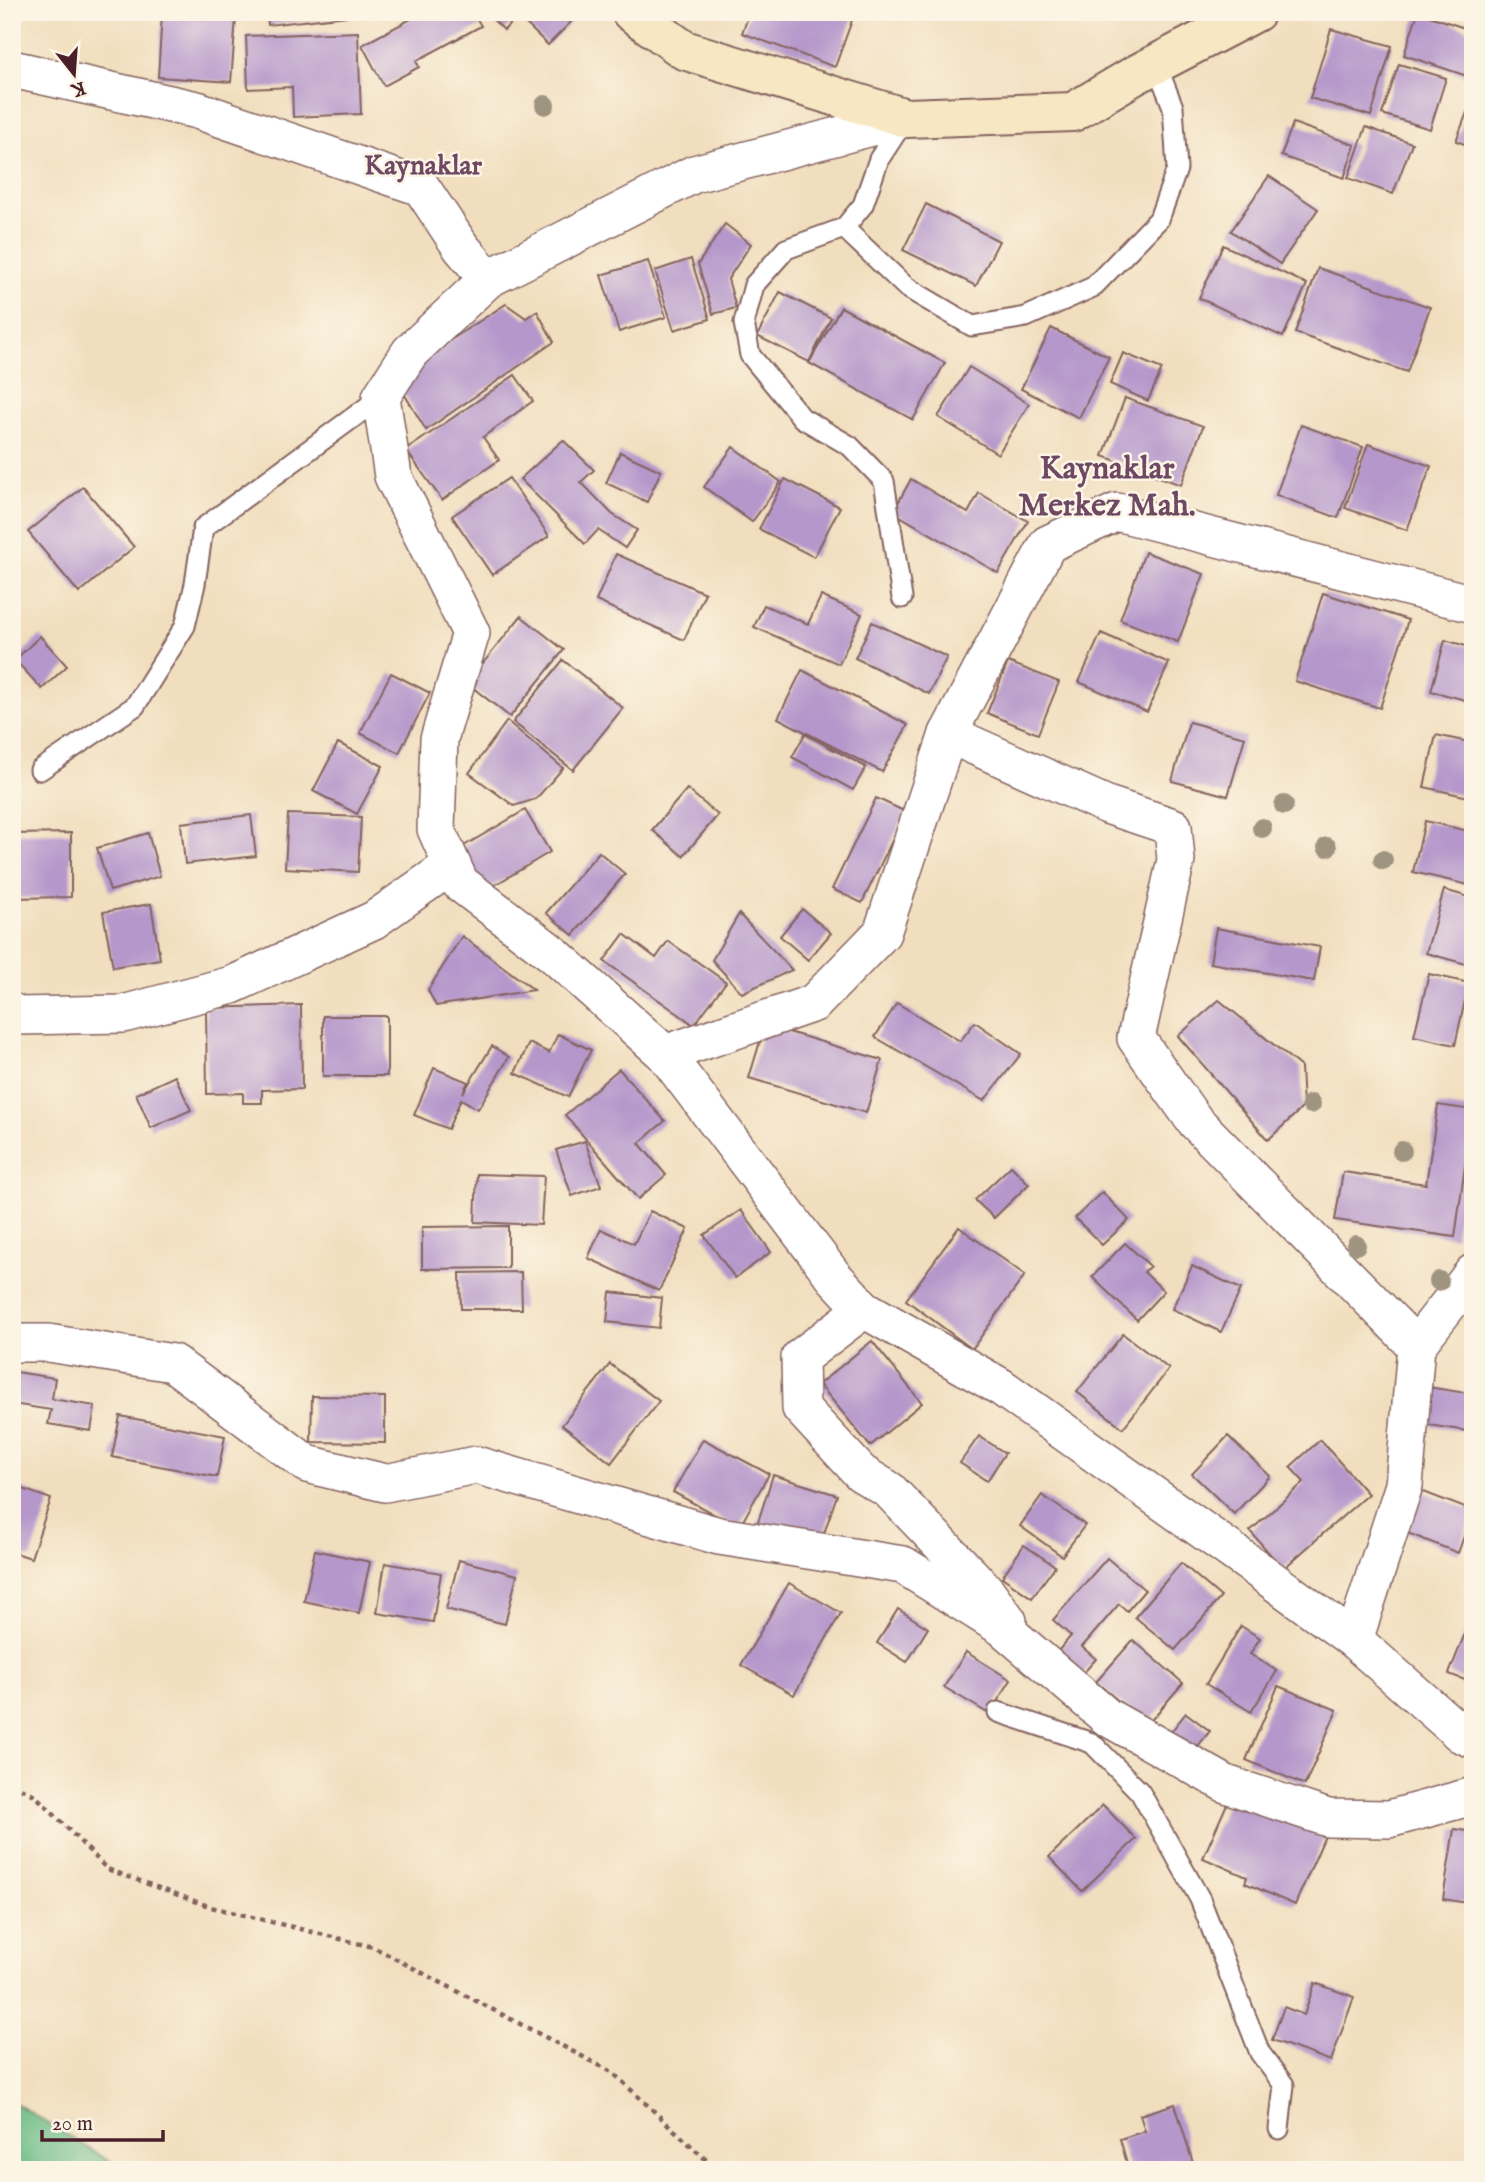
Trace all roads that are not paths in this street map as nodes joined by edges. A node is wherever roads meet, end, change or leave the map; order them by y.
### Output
1 (631, 12) edge
2 (1256, 12) edge
3 (1156, 64) junction
4 (12, 69) edge
5 (906, 118) junction
6 (844, 228) junction
7 (488, 279) junction
8 (381, 397) junction
9 (902, 598) dead end
10 (1473, 604) edge
11 (948, 734) junction
12 (40, 770) dead end
13 (452, 865) junction
14 (12, 1012) edge
15 (665, 1054) junction
16 (1473, 1273) edge
17 (864, 1309) junction
18 (12, 1343) edge
19 (1416, 1346) junction
20 (1354, 1640) junction
21 (1029, 1651) junction
22 (999, 1712) dead end
23 (1100, 1730) junction
24 (1473, 1739) edge
25 (1473, 1796) edge
26 (1279, 2129) dead end

1 - 5 street
2 - 3 street
3 - 5 street
3 - 6 lane
4 - 7 street
5 - 6 lane
5 - 7 street
6 - 9 lane
7 - 8 street
8 - 12 lane
8 - 13 street
10 - 11 street
11 - 15 street
11 - 19 street
13 - 14 street
13 - 15 street
15 - 17 street
16 - 19 street
17 - 20 street
17 - 21 street
18 - 21 street
19 - 20 street
20 - 24 street
21 - 23 street
22 - 23 lane
23 - 25 street
23 - 26 lane

